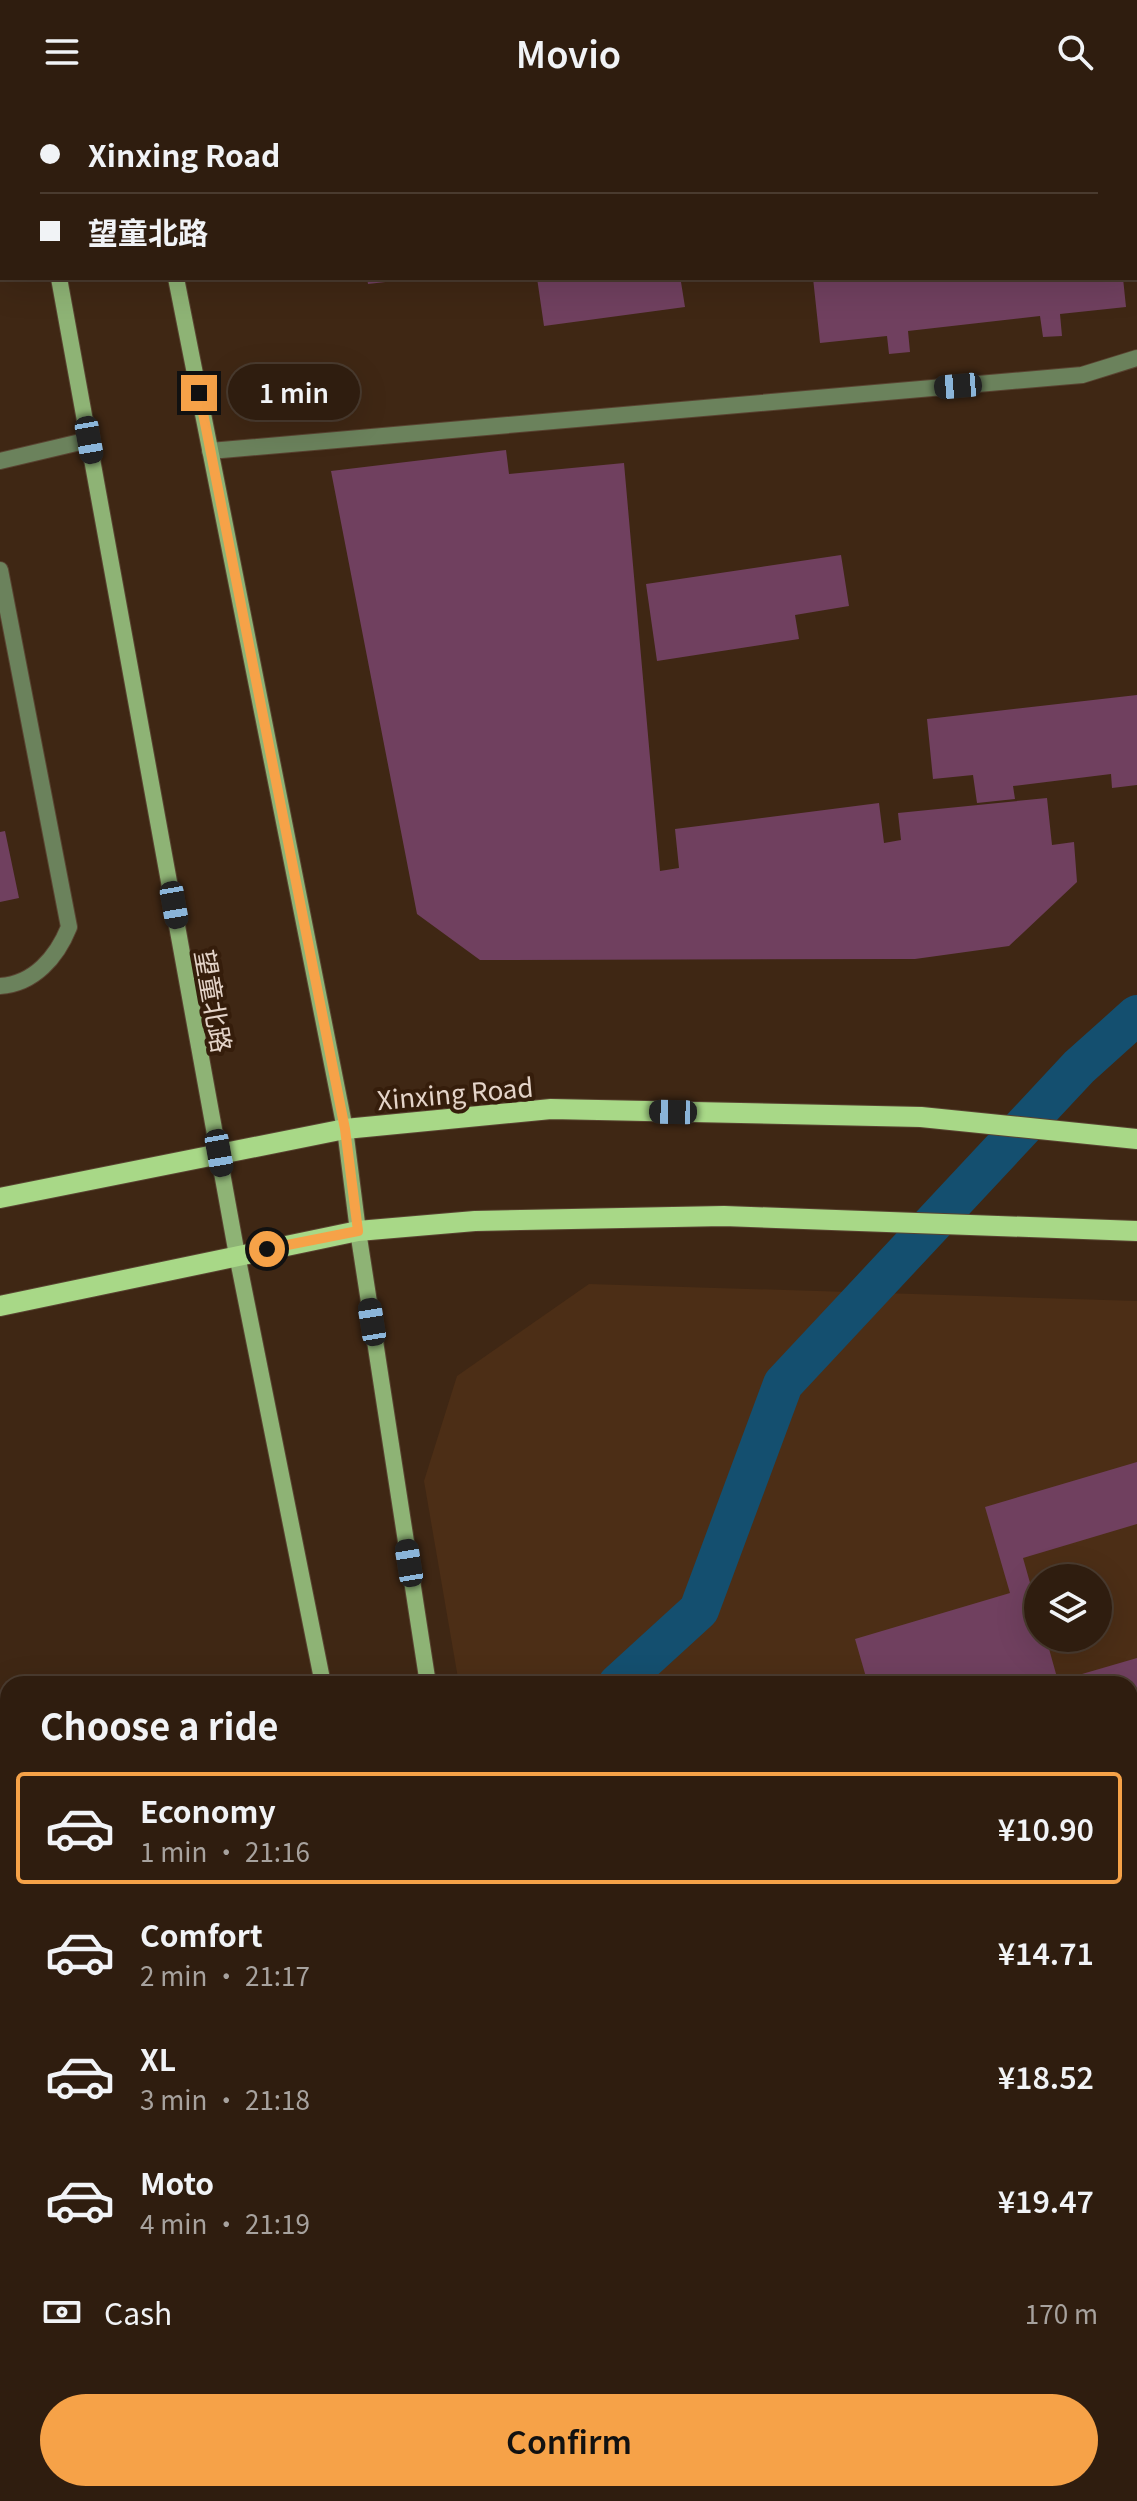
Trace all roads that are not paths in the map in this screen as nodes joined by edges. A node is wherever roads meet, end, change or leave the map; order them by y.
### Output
1 (59, 280) edge
2 (176, 280) edge
3 (1137, 358) edge
4 (89, 440) junction
5 (210, 451) junction
6 (0, 461) edge
7 (0, 570) edge
8 (0, 986) edge
9 (345, 1129) junction
10 (1132, 1138) edge
11 (219, 1153) junction
12 (0, 1198) edge
13 (358, 1231) junction
14 (1137, 1231) edge
15 (237, 1255) junction
16 (0, 1306) edge
17 (321, 1676) edge
18 (427, 1676) edge

1 - 4 main road, 望童北路
2 - 5 main road
3 - 5 street
4 - 6 street
4 - 11 main road, 望童北路
5 - 9 main road
7 - 8 street
9 - 10 main road, Xinxing Road
9 - 11 main road, Xinxing Road
9 - 13 main road
11 - 12 main road, Xinxing Road
11 - 15 main road, 望童北路
13 - 14 main road
13 - 15 main road
13 - 18 main road
15 - 16 main road
15 - 17 main road, 望童北路

